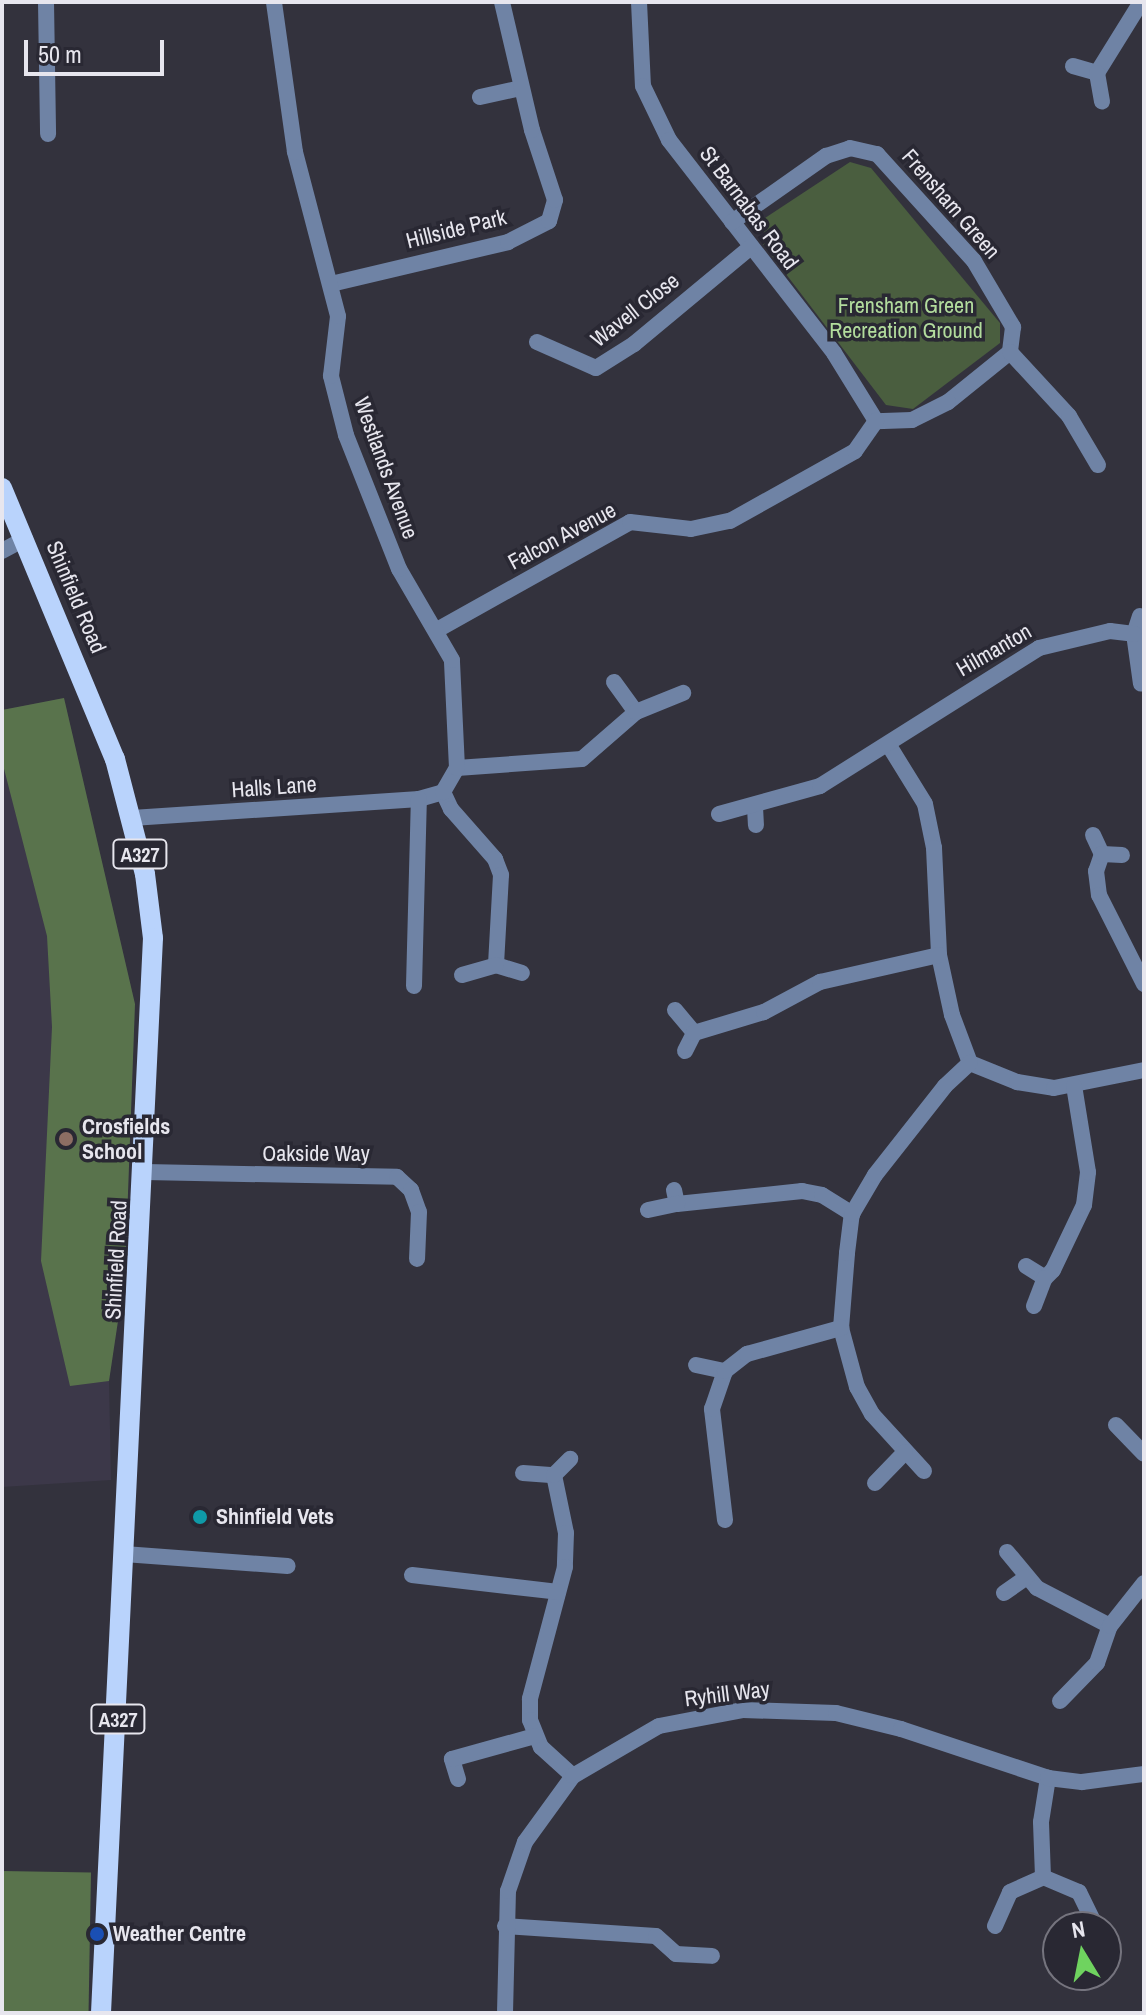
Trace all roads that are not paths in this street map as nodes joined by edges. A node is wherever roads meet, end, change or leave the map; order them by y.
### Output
1 (46, 2) edge
2 (274, 2) edge
3 (502, 2) edge
4 (639, 2) edge
5 (1141, 2) edge
6 (1073, 66) dead end
7 (1097, 73) junction
8 (521, 88) junction
9 (480, 97) dead end
10 (1102, 102) dead end
11 (48, 134) dead end
12 (732, 222) junction
13 (751, 247) junction
14 (331, 284) junction
15 (537, 342) dead end
16 (1010, 352) junction
17 (876, 421) junction
18 (1098, 465) dead end
19 (2, 488) edge
20 (25, 539) junction
21 (2, 551) edge
22 (1140, 616) dead end
23 (437, 630) junction
24 (1134, 634) junction
25 (614, 682) dead end
26 (1141, 684) dead end
27 (683, 693) dead end
28 (636, 712) junction
29 (888, 744) junction
30 (457, 768) junction
31 (443, 792) junction
32 (419, 799) junction
33 (755, 807) junction
34 (719, 814) dead end
35 (132, 818) junction
36 (756, 825) dead end
37 (1093, 835) dead end
38 (1102, 854) junction
39 (1122, 855) dead end
40 (939, 955) junction
41 (496, 965) junction
42 (522, 973) dead end
43 (462, 975) dead end
44 (1144, 984) edge
45 (414, 986) dead end
46 (675, 1010) dead end
47 (694, 1033) junction
48 (685, 1051) dead end
49 (970, 1063) junction
50 (1144, 1070) edge
51 (1074, 1086) junction
52 (145, 1172) junction
53 (648, 1210) dead end
54 (852, 1214) junction
55 (417, 1259) dead end
56 (1026, 1266) dead end
57 (1045, 1278) junction
58 (1034, 1306) dead end
59 (841, 1328) junction
60 (696, 1365) dead end
61 (725, 1371) junction
62 (1116, 1425) dead end
63 (905, 1452) junction
64 (1144, 1454) edge
65 (570, 1459) dead end
66 (924, 1471) dead end
67 (523, 1473) dead end
68 (554, 1475) junction
69 (875, 1483) dead end
70 (725, 1520) dead end
71 (1007, 1552) dead end
72 (124, 1554) junction
73 (288, 1566) dead end
74 (412, 1575) dead end
75 (1027, 1577) junction
76 (1144, 1583) edge
77 (558, 1592) junction
78 (1004, 1593) dead end
79 (1110, 1626) junction
80 (1060, 1701) dead end
81 (535, 1736) junction
82 (1144, 1774) edge
83 (573, 1776) junction
84 (1048, 1778) junction
85 (458, 1779) dead end
86 (1043, 1877) junction
87 (1088, 1911) edge
88 (505, 1926) junction
89 (995, 1926) dead end
90 (712, 1956) dead end
91 (101, 2013) edge
92 (505, 2013) edge

1 - 11 street
2 - 14 street, Westlands Avenue
3 - 8 street, Hillside Park
4 - 12 street, St Barnabas Road
5 - 7 street
6 - 7 street
7 - 10 street
8 - 9 street
8 - 14 street, Hillside Park
12 - 13 street, St Barnabas Road
12 - 16 street, Frensham Green
13 - 15 street, Wavell Close
13 - 17 street, St Barnabas Road
14 - 23 street, Westlands Avenue
16 - 17 street
16 - 18 street
17 - 23 street, Falcon Avenue
19 - 20 main road, Shinfield Road / A327
20 - 21 street
20 - 35 main road, Shinfield Road / A327
22 - 24 street
23 - 30 street, Westlands Avenue
24 - 26 street
24 - 29 street, Hilmanton
25 - 28 street
27 - 28 street
28 - 30 street
29 - 33 street, Hilmanton
29 - 40 street
30 - 31 street
31 - 32 street, Halls Lane
31 - 41 street
32 - 35 street, Halls Lane
32 - 45 street
33 - 34 street, Hilmanton
33 - 36 street
35 - 52 main road, Shinfield Road / A327
37 - 38 street
38 - 39 street
38 - 44 street
40 - 47 street
40 - 49 street
41 - 42 street
41 - 43 street
46 - 47 street
47 - 48 street
49 - 51 street
49 - 54 street
50 - 51 street
51 - 57 street
52 - 55 street, Oakside Way
52 - 72 main road, Shinfield Road / A327
53 - 54 street
54 - 59 street
56 - 57 street
57 - 58 street
59 - 61 street
59 - 63 street
60 - 61 street
61 - 70 street
62 - 64 street
63 - 66 street
63 - 69 street
65 - 68 street
67 - 68 street
68 - 77 street
71 - 75 street
72 - 73 street
72 - 91 main road, Shinfield Road / A327
74 - 77 street
75 - 78 street
75 - 79 street
76 - 79 street
77 - 81 street
79 - 80 street
81 - 83 street
81 - 85 street
82 - 84 street, Ryhill Way
83 - 84 street, Ryhill Way
83 - 88 street, Ryhill Way
84 - 86 street
86 - 87 street
86 - 89 street
88 - 90 street
88 - 92 street, Ryhill Way

